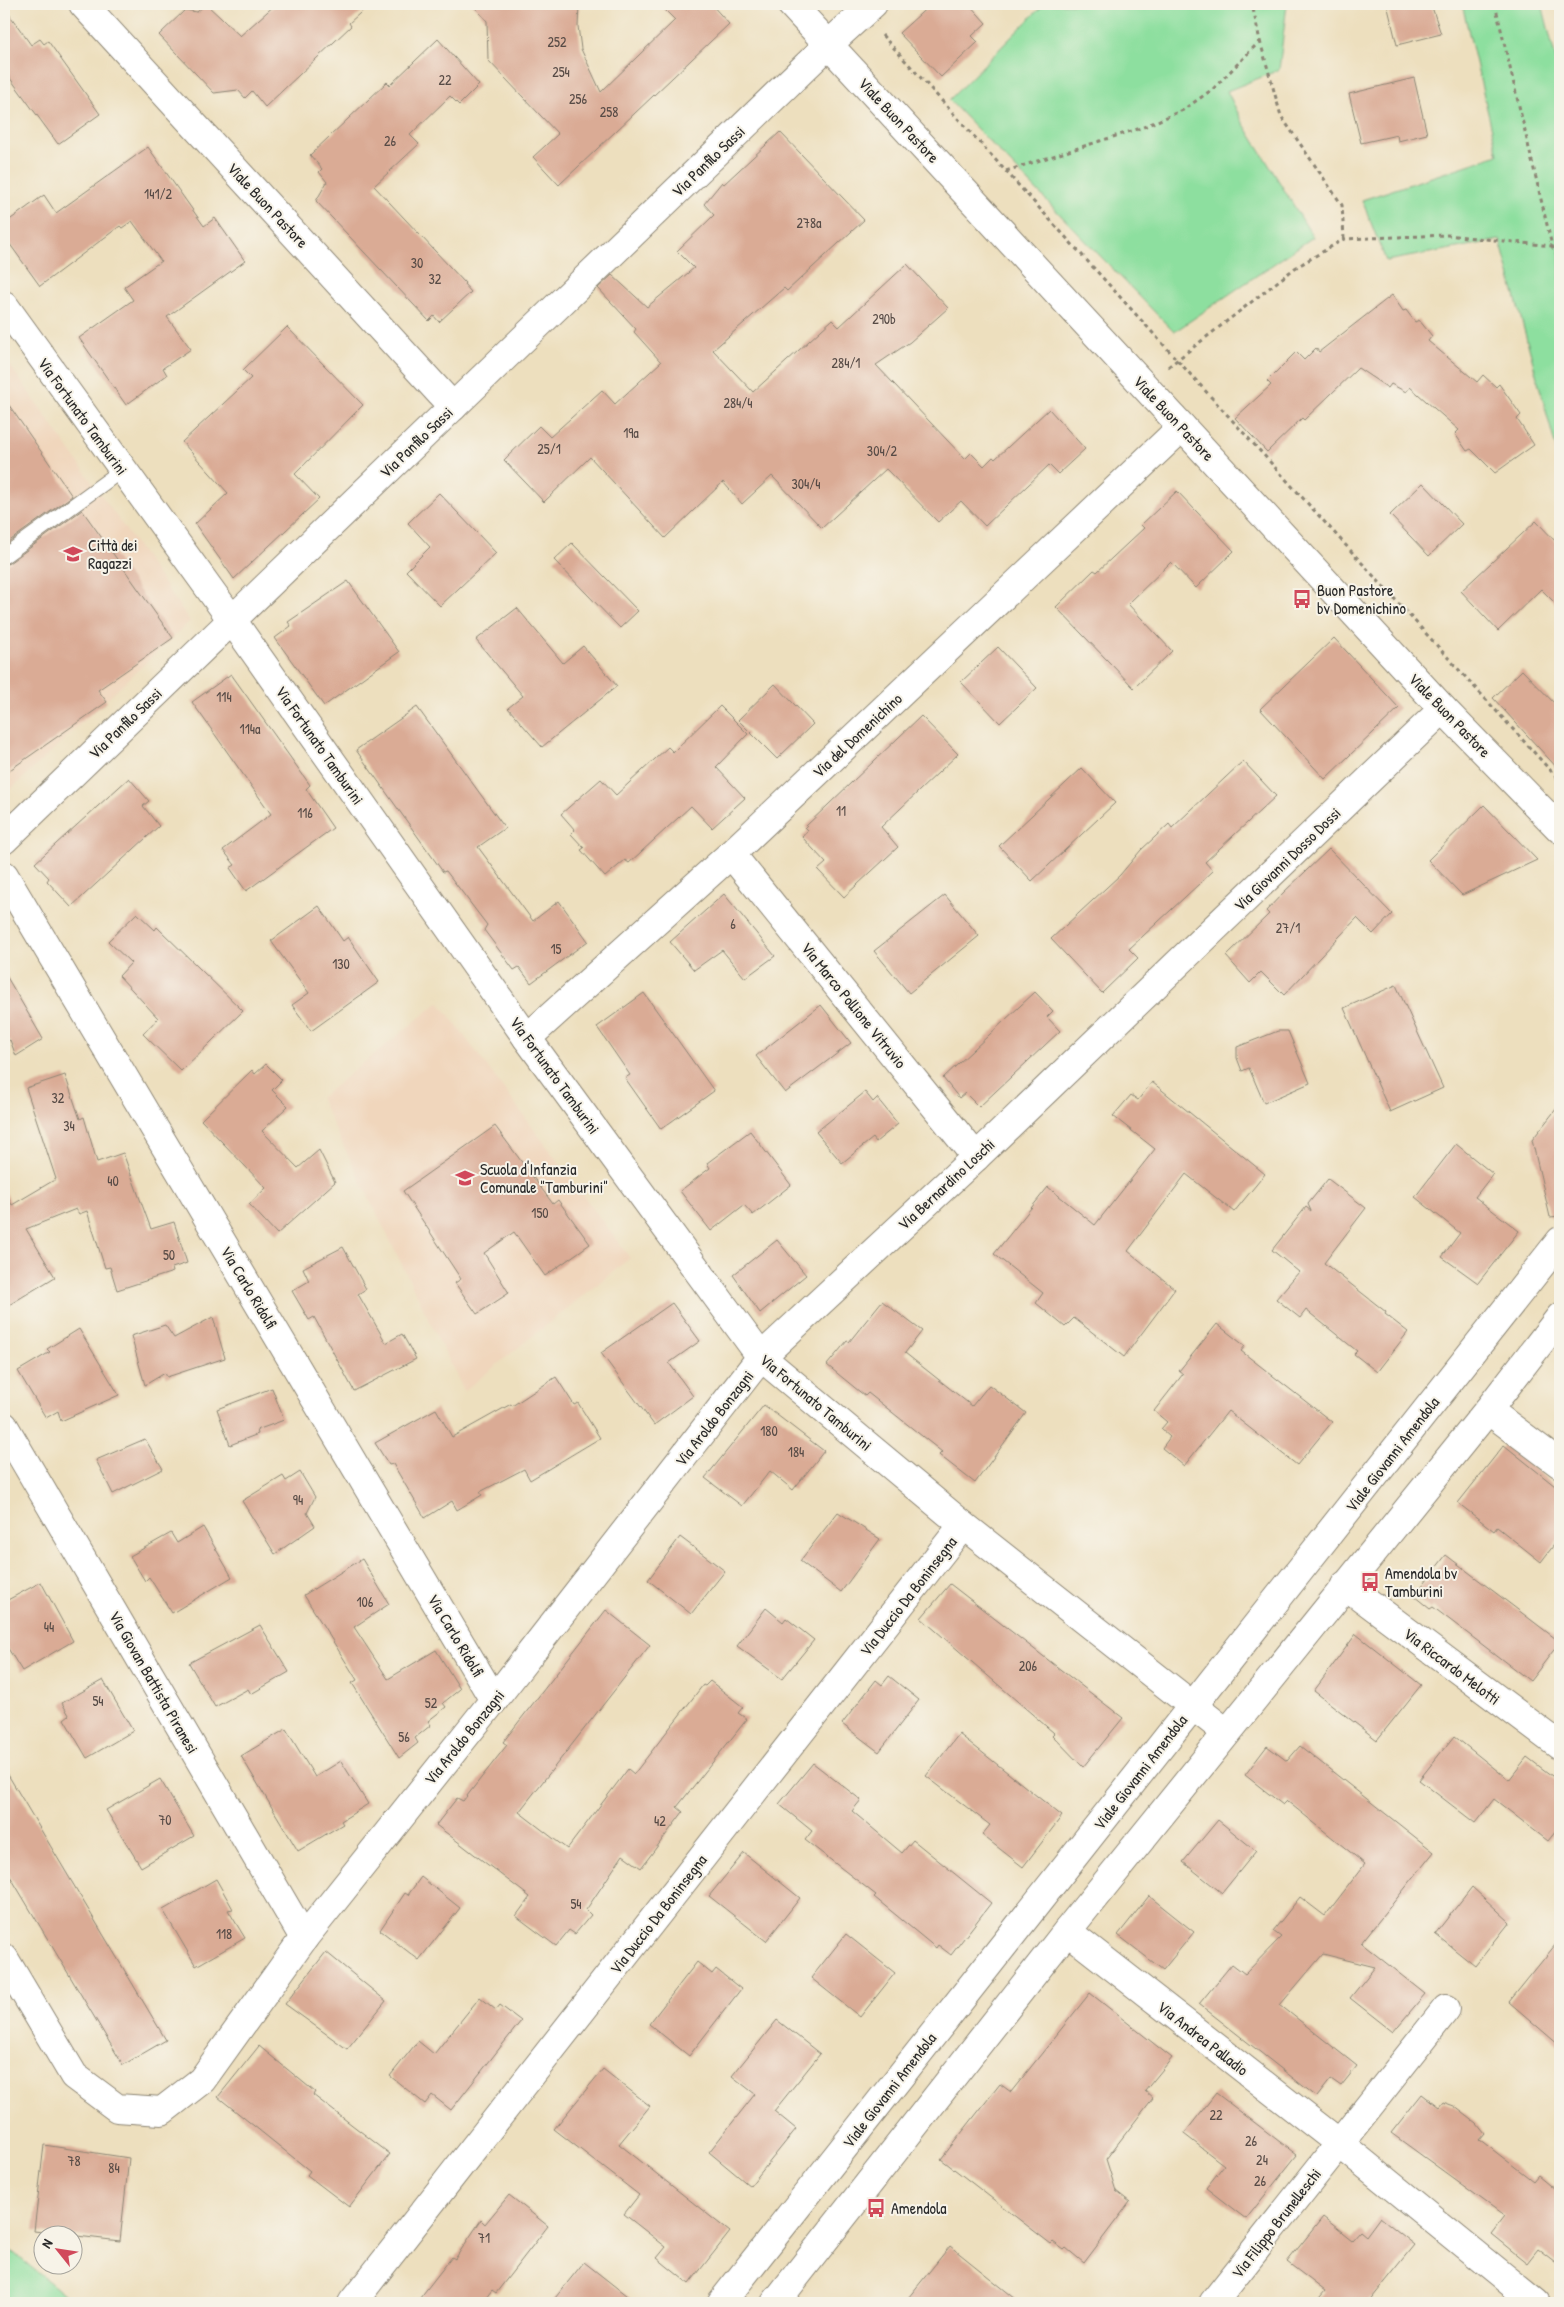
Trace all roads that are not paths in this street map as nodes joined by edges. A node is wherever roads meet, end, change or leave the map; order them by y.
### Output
1 (83, 4) edge
2 (791, 4) edge
3 (867, 9) edge
4 (829, 44) junction
5 (4, 305) edge
6 (453, 407) junction
7 (1182, 427) junction
8 (122, 470) junction
9 (4, 556) edge
10 (232, 620) junction
11 (1443, 709) junction
12 (1560, 829) edge
13 (4, 840) edge
14 (731, 854) junction
15 (4, 875) edge
16 (1130, 1009) joint
17 (527, 1038) junction
18 (976, 1156) junction
19 (1560, 1241) edge
20 (1560, 1317) edge
21 (761, 1357) junction
22 (1488, 1410) junction
23 (4, 1426) edge
24 (1560, 1464) edge
25 (963, 1526) junction
26 (1345, 1586) junction
27 (494, 1700) junction
28 (1193, 1706) junction
29 (1226, 1732) junction
30 (1560, 1746) edge
31 (1067, 1931) junction
32 (304, 1938) junction
33 (4, 1958) edge
34 (1446, 2009) dead end
35 (1339, 2143) junction
36 (352, 2303) edge
37 (721, 2303) edge
38 (775, 2303) edge
39 (1213, 2303) edge
40 (1536, 2303) edge

1 - 6 street, Viale Buon Pastore
2 - 4 street, Viale Buon Pastore
3 - 4 street, Via Panfilo Sassi
4 - 6 street, Via Panfilo Sassi
4 - 7 street, Viale Buon Pastore
5 - 8 street, Via Fortunato Tamburini
6 - 10 street, Via Panfilo Sassi
7 - 11 street, Viale Buon Pastore
7 - 14 street, Via del Domenichino
8 - 9 lane
8 - 10 street, Via Fortunato Tamburini
10 - 13 street, Via Panfilo Sassi
10 - 17 street, Via Fortunato Tamburini
11 - 12 street, Viale Buon Pastore
11 - 16 street, Via Giovanni Dosso Dossi
14 - 17 street, Via del Domenichino
14 - 18 street, Via Marco Pollione Vitruvio
15 - 27 street, Via Carlo Ridolfi
16 - 18 street, Via Bernardino Loschi
17 - 21 street, Via Fortunato Tamburini
18 - 21 street, Via Bernardino Loschi
19 - 28 street, Viale Giovanni Amendola
20 - 22 street
21 - 25 street, Via Fortunato Tamburini
21 - 27 street, Via Aroldo Bonzagni
22 - 24 street
22 - 26 street
23 - 32 street, Via Giovan Battista Piranesi
25 - 28 street, Via Fortunato Tamburini
25 - 36 street, Via Duccio Da Boninsegna
26 - 29 street
26 - 30 street, Via Riccardo Melotti
27 - 32 street, Via Aroldo Bonzagni
28 - 29 street, Via Fortunato Tamburini
28 - 37 street, Viale Giovanni Amendola
29 - 31 street
31 - 35 street, Via Andrea Palladio
31 - 38 street
32 - 33 street, Via Aroldo Bonzagni
34 - 35 street
35 - 39 street, Via Filippo Brunelleschi
35 - 40 street, Via Andrea Palladio

